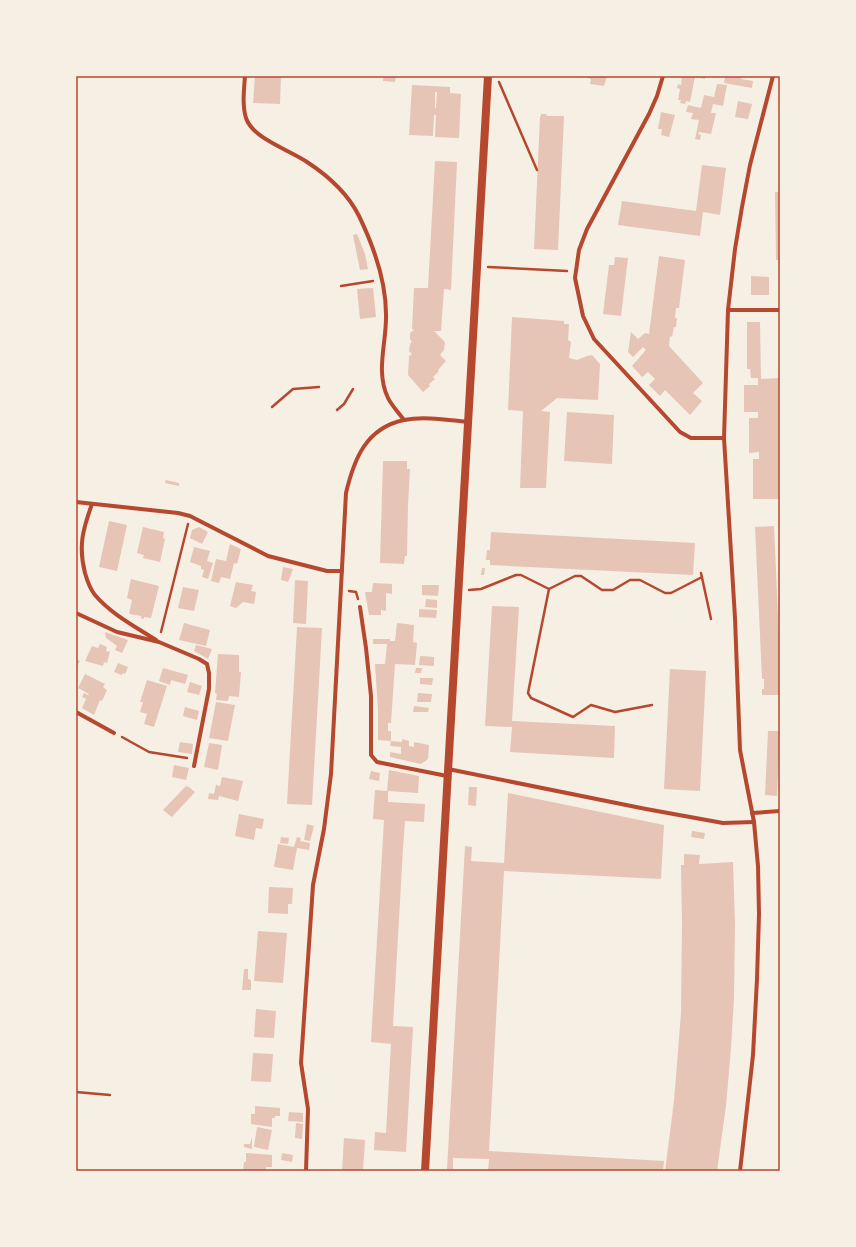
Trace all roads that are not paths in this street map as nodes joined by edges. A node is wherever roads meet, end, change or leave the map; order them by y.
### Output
1 (245, 76) edge
2 (488, 76) edge
3 (663, 76) edge
4 (772, 76) edge
5 (728, 310) junction
6 (780, 310) edge
7 (404, 420) junction
8 (469, 422) junction
9 (724, 438) junction
10 (76, 502) edge
11 (92, 504) junction
12 (342, 571) junction
13 (360, 607) dead end
14 (76, 613) edge
15 (159, 642) junction
16 (76, 712) edge
17 (114, 733) road end
18 (194, 766) dead end
19 (448, 773) junction
20 (780, 811) edge
21 (752, 813) junction
22 (754, 822) junction
23 (306, 1171) edge
24 (425, 1171) edge
25 (740, 1171) edge

1 - 7 street
2 - 8 main road
3 - 9 street
4 - 5 street
5 - 6 street
5 - 9 street
7 - 8 street
7 - 12 street
8 - 19 main road
9 - 21 street
10 - 11 street
11 - 12 street
11 - 15 street
12 - 23 street
13 - 19 street
14 - 15 street
15 - 18 street
16 - 17 street
19 - 22 street
19 - 24 main road
20 - 21 street
21 - 22 street
22 - 25 street

